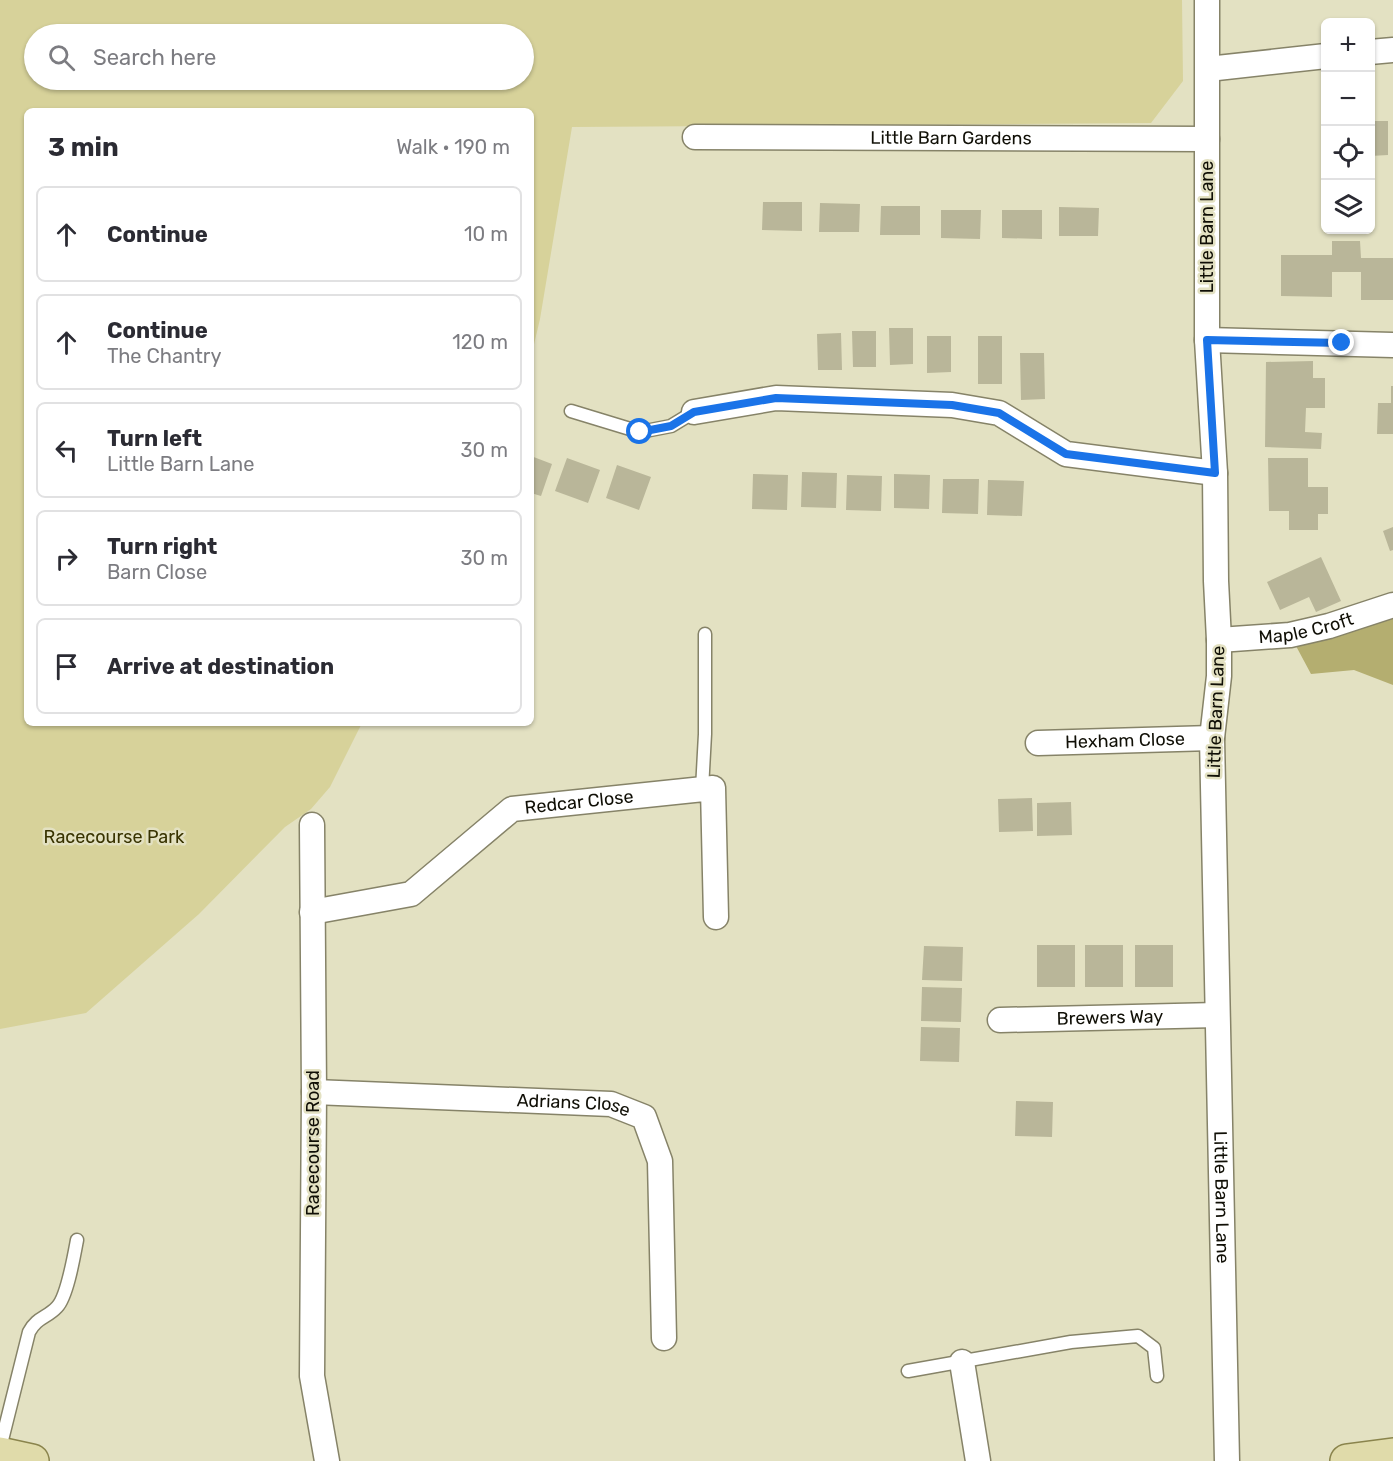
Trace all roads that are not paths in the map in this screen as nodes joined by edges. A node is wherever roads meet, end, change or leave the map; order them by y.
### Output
1 (1207, 0) edge
2 (1393, 50) edge
3 (1375, 52) edge
4 (1321, 57) edge
5 (1208, 69) junction
6 (695, 137) dead end
7 (1208, 139) junction
8 (1207, 340) junction
9 (1393, 345) edge
10 (571, 411) dead end
11 (694, 412) joint
12 (1215, 473) junction
13 (1393, 605) edge
14 (705, 634) dead end
15 (1219, 640) junction
16 (1212, 738) junction
17 (1038, 743) dead end
18 (702, 789) junction
19 (312, 825) dead end
20 (312, 912) junction
21 (716, 918) dead end
22 (1217, 1015) junction
23 (1000, 1020) dead end
24 (314, 1092) junction
25 (77, 1240) dead end
26 (664, 1338) dead end
27 (962, 1362) junction
28 (908, 1371) dead end
29 (1157, 1376) dead end
30 (0, 1448) edge
31 (0, 1454) edge
32 (1393, 1455) edge
33 (32, 1461) edge
34 (327, 1461) edge
35 (978, 1461) edge
36 (1227, 1461) edge
37 (1347, 1461) edge

1 - 5 street, Little Barn Lane
2 - 3 street
4 - 5 street
5 - 7 street, Little Barn Lane
6 - 7 street, Little Barn Gardens
7 - 8 street, Little Barn Lane
8 - 9 street
8 - 12 street, Little Barn Lane
10 - 11 lane
11 - 12 street
12 - 15 street, Little Barn Lane
13 - 15 street, Maple Croft
14 - 18 lane
15 - 16 street, Little Barn Lane
16 - 17 street, Hexham Close
16 - 22 street, Little Barn Lane
18 - 20 street, Redcar Close
18 - 21 street
19 - 20 street, Racecourse Road
20 - 24 street, Racecourse Road
22 - 23 street, Brewers Way
22 - 36 street, Little Barn Lane
24 - 26 street, Adrians Close
24 - 34 street, Racecourse Road
25 - 30 lane
27 - 28 lane
27 - 29 lane
27 - 35 street
31 - 33 main road
32 - 37 main road

